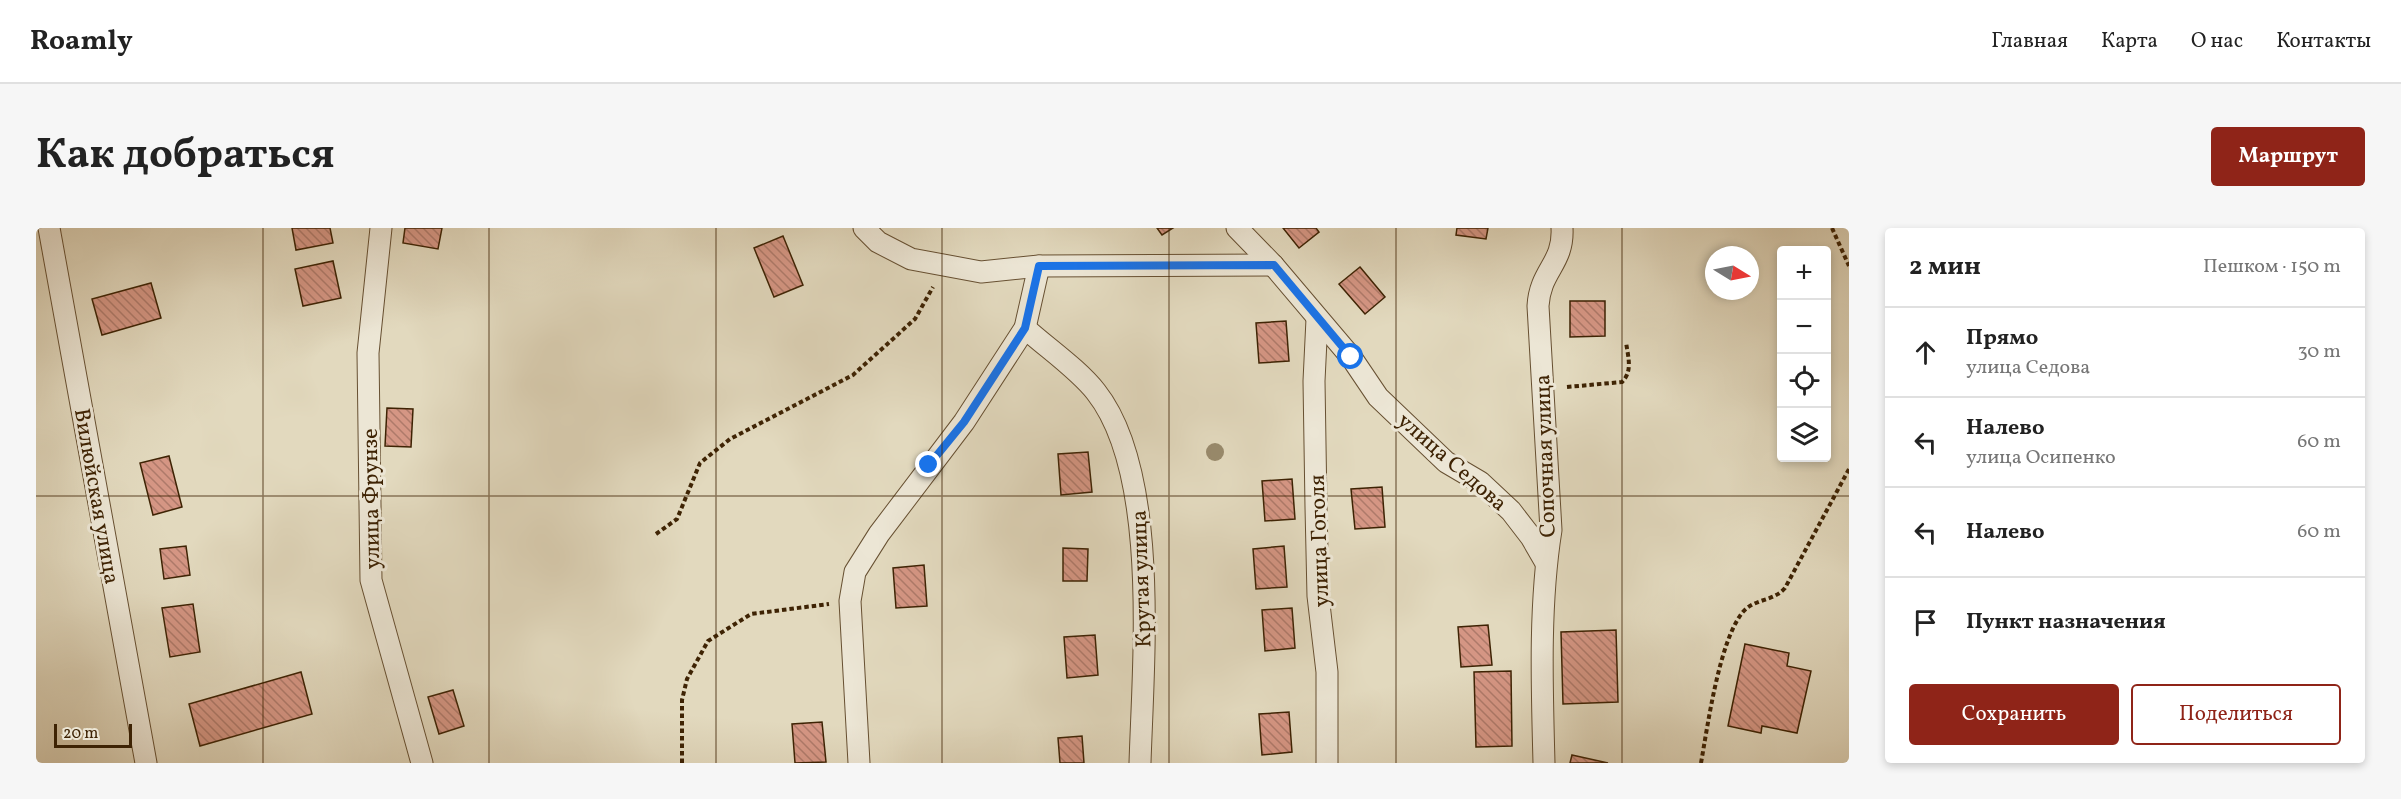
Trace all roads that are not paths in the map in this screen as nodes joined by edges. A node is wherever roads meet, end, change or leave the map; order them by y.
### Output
1 (49, 228) edge
2 (381, 228) edge
3 (864, 228) edge
4 (1238, 228) edge
5 (1562, 228) edge
6 (1274, 265) junction
7 (1039, 266) junction
8 (1317, 319) junction
9 (1025, 328) junction
10 (1546, 563) junction
11 (146, 763) edge
12 (422, 763) edge
13 (859, 763) edge
14 (1140, 763) edge
15 (1327, 763) edge
16 (1544, 763) edge

1 - 11 street, Вилюйская улица
2 - 12 street, улица Фрунзе
3 - 7 street
4 - 6 street, улица Седова
5 - 10 street, Сопочная улица
6 - 7 street
6 - 8 street, улица Седова
7 - 9 street
8 - 10 street, улица Седова
8 - 15 street, улица Гоголя
9 - 13 street
9 - 14 street, Крутая улица
10 - 16 street, Сопочная улица

